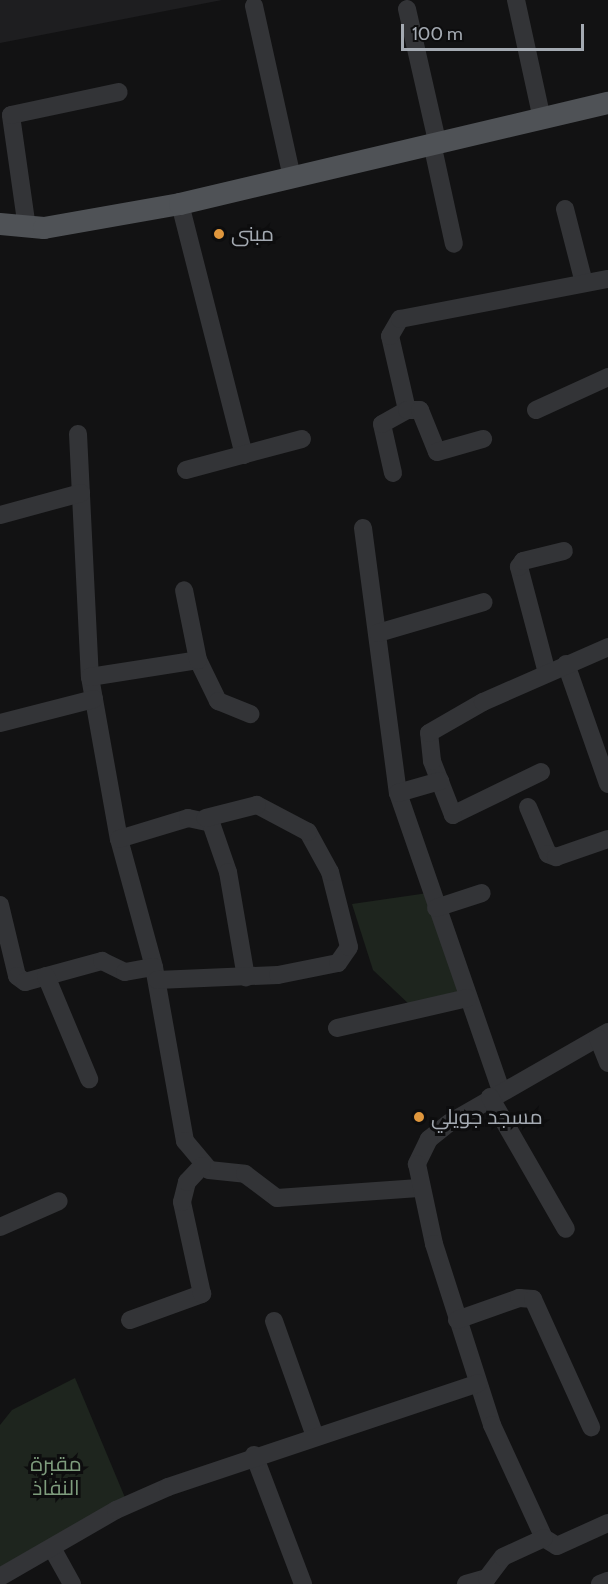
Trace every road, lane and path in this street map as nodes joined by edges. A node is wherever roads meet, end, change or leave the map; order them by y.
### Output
1 (516, 0) edge
2 (254, 6) dead end
3 (407, 9) dead end
4 (119, 92) dead end
5 (608, 105) edge
6 (542, 119) junction
7 (435, 147) junction
8 (292, 178) junction
9 (180, 204) junction
10 (566, 209) dead end
11 (0, 224) edge
12 (27, 228) junction
13 (454, 244) dead end
14 (584, 283) junction
15 (607, 284) edge
16 (608, 377) edge
17 (407, 410) junction
18 (536, 410) dead end
19 (78, 434) dead end
20 (302, 439) dead end
21 (483, 439) dead end
22 (244, 455) junction
23 (186, 470) dead end
24 (393, 473) dead end
25 (81, 493) junction
26 (0, 515) edge
27 (363, 528) dead end
28 (564, 551) dead end
29 (184, 590) dead end
30 (484, 602) dead end
31 (378, 633) junction
32 (608, 647) edge
33 (198, 660) junction
34 (566, 664) junction
35 (547, 673) junction
36 (90, 677) junction
37 (94, 699) junction
38 (250, 714) dead end
39 (0, 723) edge
40 (541, 772) dead end
41 (440, 781) junction
42 (608, 784) edge
43 (398, 793) junction
44 (528, 807) dead end
45 (206, 818) junction
46 (119, 839) junction
47 (608, 839) edge
48 (482, 893) dead end
49 (0, 905) edge
50 (436, 908) junction
51 (155, 973) junction
52 (46, 976) junction
53 (246, 978) junction
54 (468, 998) junction
55 (337, 1028) dead end
56 (603, 1035) edge
57 (608, 1064) edge
58 (89, 1079) dead end
59 (496, 1093) junction
60 (202, 1166) junction
61 (419, 1188) junction
62 (58, 1201) dead end
63 (0, 1227) edge
64 (566, 1229) dead end
65 (130, 1320) dead end
66 (457, 1320) junction
67 (274, 1321) dead end
68 (478, 1383) junction
69 (591, 1427) dead end
70 (315, 1436) junction
71 (254, 1455) junction
72 (606, 1530) edge
73 (544, 1538) junction
74 (52, 1548) junction
75 (0, 1577) edge
76 (608, 1581) edge
77 (72, 1584) edge
78 (303, 1584) edge
79 (466, 1584) edge
80 (600, 1584) edge

1 - 6 street
2 - 8 street
3 - 7 street
4 - 12 street
5 - 6 main road
6 - 7 main road
7 - 8 main road
7 - 13 street
8 - 9 main road
9 - 12 main road
9 - 22 street
10 - 14 street
11 - 12 main road
14 - 15 street
14 - 17 street
16 - 18 street
17 - 21 street
17 - 24 street
19 - 25 street
20 - 22 street
22 - 23 street
25 - 26 street
25 - 36 street
27 - 31 street
28 - 35 street
29 - 33 street
30 - 31 street
31 - 43 street
32 - 34 street
33 - 36 street
33 - 38 street
34 - 35 street
34 - 42 street
35 - 41 street
36 - 37 street
37 - 39 street
37 - 46 street
40 - 41 street
41 - 43 street
43 - 50 street
44 - 47 street
45 - 46 street
45 - 53 street
45 - 53 street
46 - 51 street
48 - 50 street
49 - 52 street
50 - 54 street
51 - 52 street
51 - 53 street
51 - 60 street
52 - 58 street
54 - 55 street
54 - 59 street
56 - 57 street
56 - 59 street
59 - 61 street
59 - 64 street
60 - 61 street
60 - 65 street
61 - 66 street
62 - 63 street
66 - 68 street
66 - 69 street
67 - 70 street
68 - 70 street
68 - 73 street
70 - 71 street
71 - 74 street
71 - 78 street
72 - 73 street
73 - 79 street
74 - 75 street
74 - 77 street
76 - 80 street

